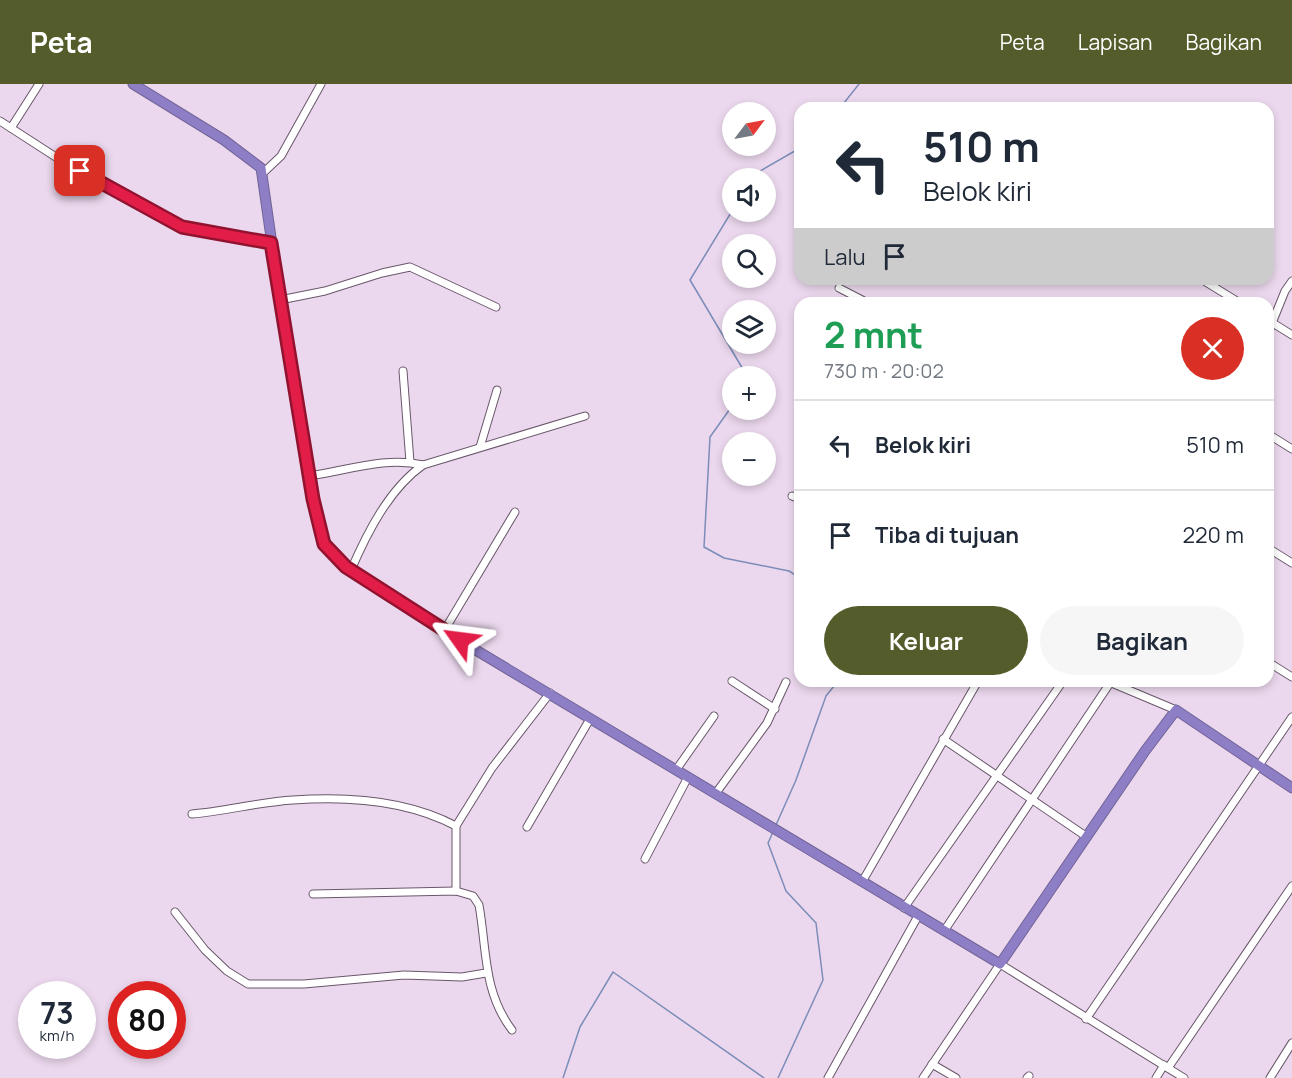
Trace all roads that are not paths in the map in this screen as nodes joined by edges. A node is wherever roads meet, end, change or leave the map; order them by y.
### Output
1 (39, 84) edge
2 (134, 84) edge
3 (320, 84) edge
4 (0, 121) edge
5 (11, 128) junction
6 (263, 173) junction
7 (271, 243) junction
8 (1292, 281) edge
9 (1211, 285) edge
10 (839, 288) dead end
11 (856, 297) edge
12 (1230, 297) edge
13 (280, 300) junction
14 (496, 307) dead end
15 (1274, 314) edge
16 (1274, 324) edge
17 (1292, 335) edge
18 (403, 371) dead end
19 (497, 390) dead end
20 (585, 416) dead end
21 (1274, 438) edge
22 (480, 447) junction
23 (1292, 449) edge
24 (410, 462) junction
25 (423, 465) junction
26 (309, 476) junction
27 (515, 512) dead end
28 (1274, 552) edge
29 (1292, 563) edge
30 (351, 570) junction
31 (444, 631) junction
32 (1274, 666) edge
33 (1292, 676) edge
34 (732, 681) dead end
35 (786, 682) dead end
36 (974, 687) edge
37 (1059, 687) edge
38 (1105, 687) edge
39 (1120, 687) edge
40 (550, 693) junction
41 (775, 709) junction
42 (1176, 710) junction
43 (714, 716) dead end
44 (1292, 717) edge
45 (590, 718) junction
46 (943, 739) junction
47 (1260, 765) junction
48 (676, 770) junction
49 (995, 774) junction
50 (688, 777) junction
51 (1292, 788) edge
52 (716, 793) junction
53 (1031, 799) junction
54 (192, 814) dead end
55 (456, 826) junction
56 (527, 827) dead end
57 (1087, 837) junction
58 (645, 860) dead end
59 (862, 882) junction
60 (1292, 886) edge
61 (456, 891) junction
62 (313, 894) dead end
63 (904, 908) junction
64 (174, 912) dead end
65 (918, 916) junction
66 (944, 931) junction
67 (1000, 964) junction
68 (486, 973) junction
69 (1086, 1019) junction
70 (512, 1030) dead end
71 (1292, 1043) edge
72 (932, 1065) junction
73 (1166, 1067) junction
74 (828, 1078) edge
75 (923, 1078) edge
76 (956, 1078) edge
77 (1155, 1078) edge
78 (1184, 1078) edge
79 (1270, 1078) edge

1 - 5 street
2 - 6 highway
3 - 6 street
4 - 5 street
5 - 7 street
6 - 7 highway
7 - 13 highway
8 - 15 street
9 - 12 street
10 - 11 street
13 - 14 street
13 - 26 highway
16 - 17 street
18 - 24 street
19 - 22 street
20 - 22 street
21 - 23 street
22 - 25 street
24 - 25 street
24 - 26 street
25 - 30 street
26 - 30 highway
27 - 31 street
28 - 29 street
30 - 31 highway
31 - 40 highway
32 - 33 street
34 - 41 street
35 - 41 street
36 - 46 street
37 - 49 street
38 - 53 street
39 - 42 street
40 - 45 highway
40 - 55 street
41 - 52 street
42 - 47 highway
42 - 57 highway
43 - 48 street
44 - 47 street
45 - 48 highway
45 - 56 street
46 - 49 street
46 - 59 street
47 - 51 highway
47 - 69 street
48 - 50 highway
49 - 53 street
49 - 63 street
50 - 52 highway
50 - 58 street
52 - 59 highway
53 - 57 street
53 - 66 street
54 - 55 street
55 - 61 street
57 - 67 highway
59 - 63 highway
60 - 73 street
61 - 62 street
61 - 68 street
63 - 65 highway
64 - 68 street
65 - 66 highway
65 - 74 street
66 - 67 highway
67 - 69 street
67 - 72 street
68 - 70 street
69 - 73 street
71 - 79 street
72 - 75 street
72 - 76 street
73 - 77 street
73 - 78 street

